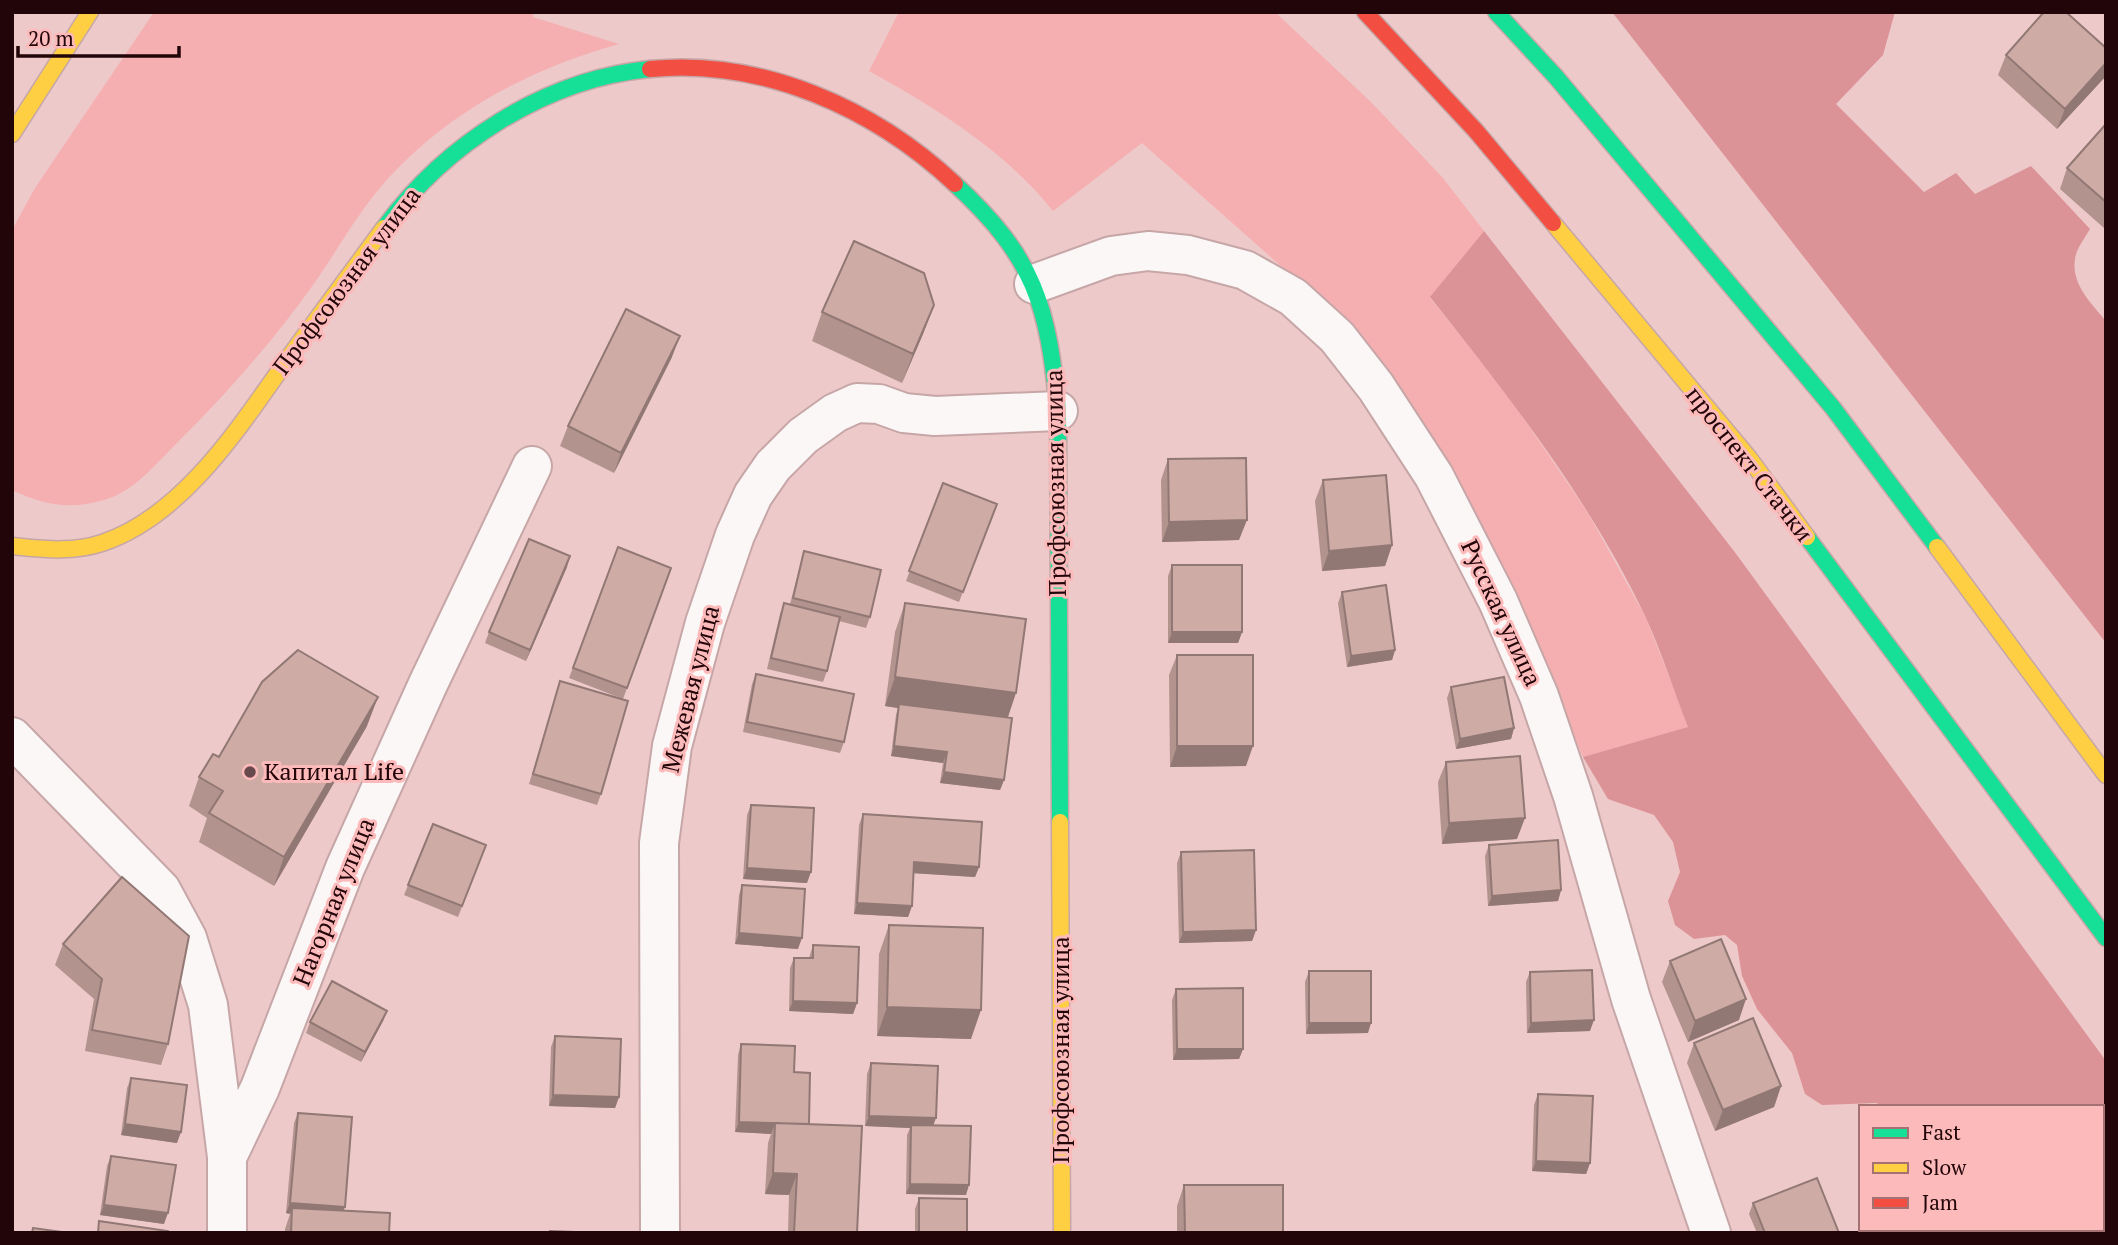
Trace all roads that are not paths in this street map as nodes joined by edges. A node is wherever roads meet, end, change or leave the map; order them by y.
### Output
1 (90, 12) edge
2 (1365, 12) edge
3 (1496, 12) edge
4 (12, 134) edge
5 (1034, 284) junction
6 (1058, 411) junction
7 (532, 466) dead end
8 (12, 546) edge
9 (12, 737) edge
10 (2106, 775) edge
11 (2106, 938) edge
12 (228, 1157) junction
13 (227, 1233) edge
14 (660, 1233) edge
15 (1062, 1233) edge
16 (1711, 1233) edge

1 - 4 main road
2 - 11 main road, проспект Стачки
3 - 10 main road
5 - 6 main road, Профсоюзная улица
5 - 8 main road, Профсоюзная улица
5 - 16 street, Русская улица
6 - 14 street, Межевая улица
6 - 15 main road, Профсоюзная улица
7 - 12 street, Нагорная улица
9 - 12 street
12 - 13 street, Нагорная улица

